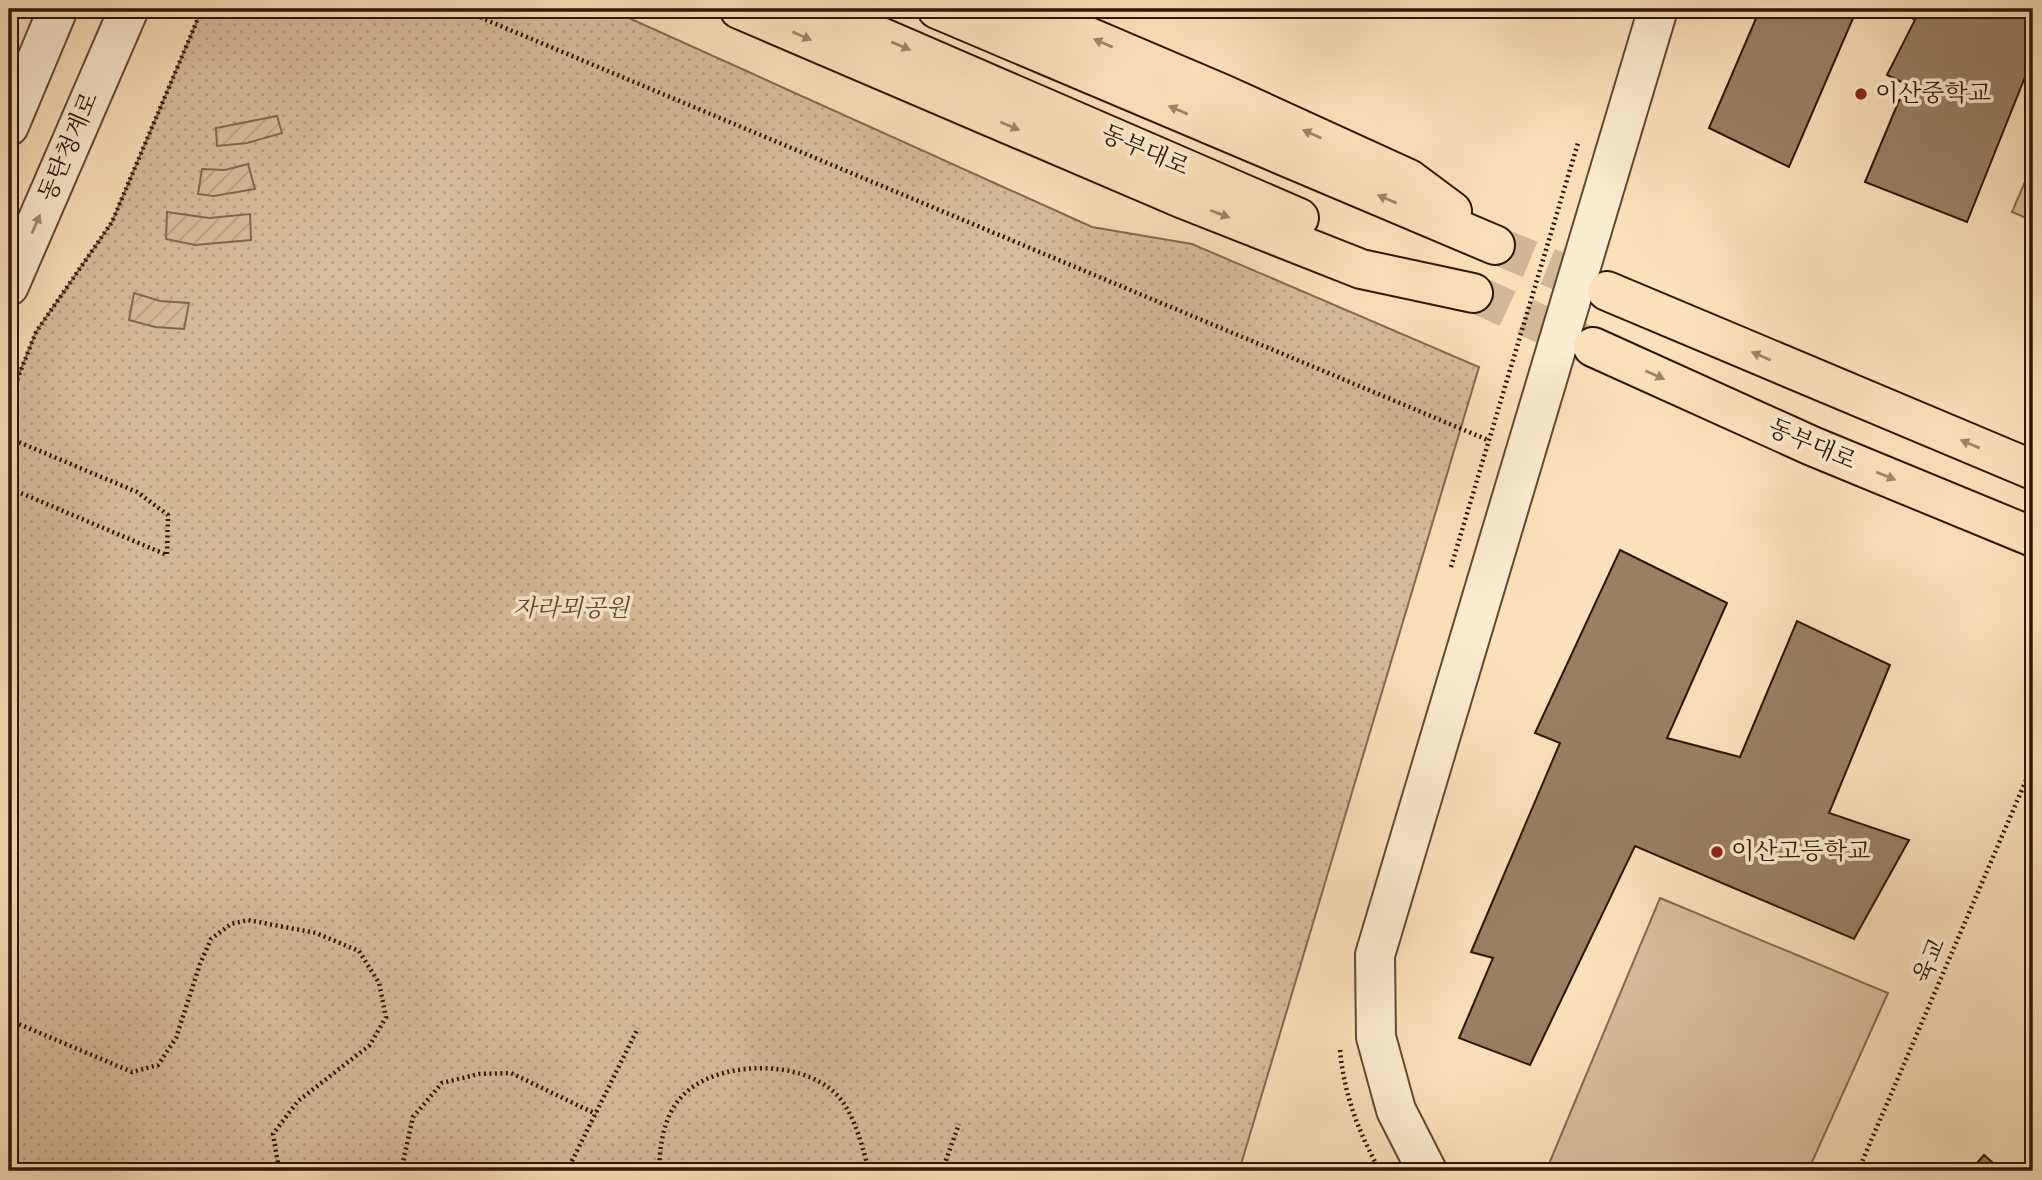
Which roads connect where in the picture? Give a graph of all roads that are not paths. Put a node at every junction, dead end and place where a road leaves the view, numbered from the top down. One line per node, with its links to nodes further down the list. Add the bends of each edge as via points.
1 (58, 9): 8 (street)
2 (129, 9): 9 (street, 동탄청계로, one-way to 2)
3 (739, 9): 4 (highway, 동부대로, via 1181,198 1361,269 1473,293)
4 (816, 9)
5 (937, 9): 6 (highway, 동부대로, via 1495,244 1409,179)
6 (1023, 9)
7 (1658, 9): 14 (street, via 1375,955 1376,1037 1396,1110)
8 (9, 126)
9 (9, 286)
10 (1607, 291): 12 (highway, one-way to 10)
11 (1593, 347): 13 (highway, 동부대로, one-way to 13, via 1812,446)
12 (2033, 470)
13 (2033, 537)
14 (1427, 1171)

